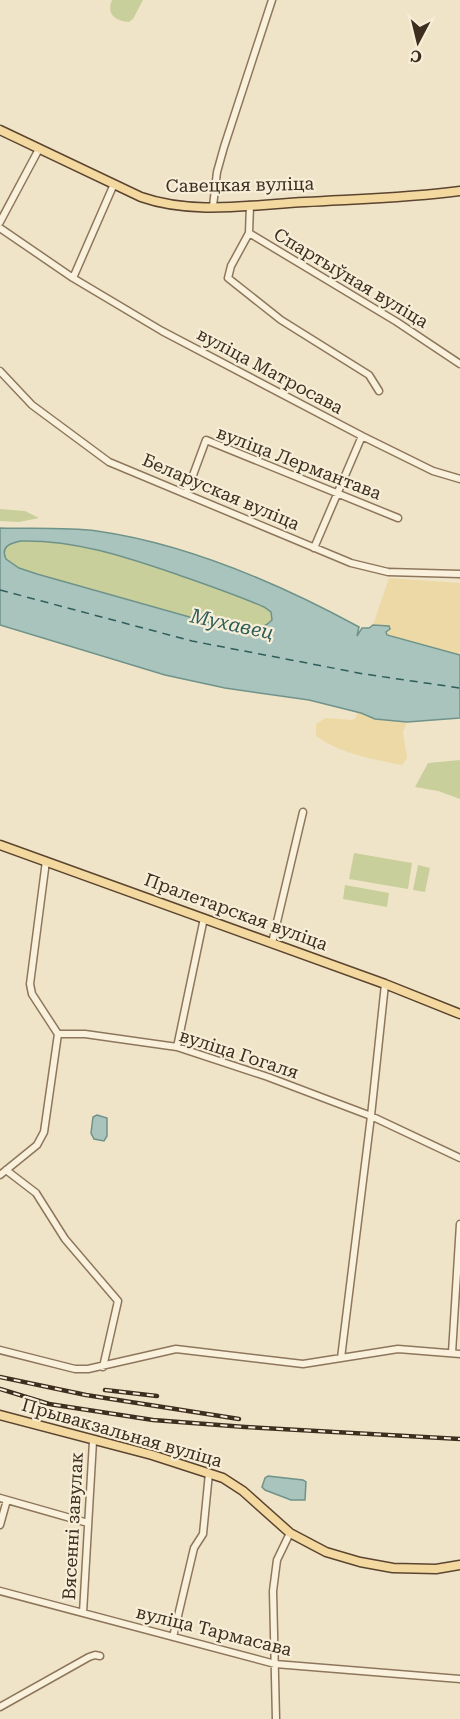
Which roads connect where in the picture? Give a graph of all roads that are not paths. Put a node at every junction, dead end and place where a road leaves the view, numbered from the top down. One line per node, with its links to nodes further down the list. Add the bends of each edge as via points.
1 (272, 0): 7 (street, via 224,147)
2 (0, 130): 3 (main road, Савецкая вуліца)
3 (39, 149): 4 (main road, Савецкая вуліца); 8 (street)
4 (114, 184): 7 (main road, Савецкая вуліца, via 160,204); 11 (street)
5 (460, 191): 6 (main road, Савецкая вуліца)
6 (250, 205): 7 (main road, Савецкая вуліца); 10 (street, Спартыўная вуліца)
7 (213, 206)
8 (0, 222)
9 (0, 228): 11 (street, вуліца Матросава)
10 (249, 234): 12 (street, Спартыўная вуліца); 14 (street, via 228,278 281,320 369,375)
11 (73, 278): 15 (street, вуліца Матросава, via 162,331)
12 (460, 364)
13 (0, 371): 18 (street, Беларуская вуліца, via 32,405 109,462)
14 (379, 391)
15 (362, 436): 16 (street, вуліца Матросава, via 433,471); 17 (street)
16 (460, 479)
17 (337, 493): 18 (street, вуліца Лермантава, via 206,440); 19 (street, вуліца Лермантава); 20 (street)
18 (186, 494): 20 (street, Беларуская вуліца)
19 (398, 518)
20 (314, 548): 21 (street, Беларуская вуліца, via 375,570)
21 (460, 574)
22 (303, 812): 26 (street)
23 (0, 845): 24 (main road, Пралетарская вуліца)
24 (46, 861): 25 (main road, Пралетарская вуліца); 29 (street, via 30,984 32,994)
25 (204, 918): 26 (main road, Пралетарская вуліца); 30 (street)
26 (272, 943): 27 (main road, Пралетарская вуліца)
27 (385, 984): 28 (main road, Пралетарская вуліца); 31 (street)
28 (460, 1014)
29 (58, 1034): 30 (street, вуліца Гогаля); 33 (street, via 44,1132 37,1146)
30 (177, 1047): 31 (street, вуліца Гогаля)
31 (371, 1116): 32 (street, вуліца Гогаля); 38 (street)
32 (460, 1158)
33 (3, 1173): 39 (street, via 36,1193 65,1239 118,1301)
34 (460, 1224): 36 (street)
35 (0, 1350): 39 (street, via 75,1369)
36 (452, 1353): 37 (street); 38 (street, via 398,1349)
37 (460, 1354)
38 (341, 1358): 39 (street, via 303,1364 176,1349)
39 (103, 1367)
40 (0, 1415): 41 (main road, Прывакзальная вуліца)
41 (93, 1441): 42 (main road, Прывакзальная вуліца); 45 (street, Вясенні завулак)
42 (209, 1473): 47 (main road, Прывакзальная вуліца, via 243,1491); 51 (street, via 203,1534 194,1548)
43 (0, 1498): 44 (street)
44 (7, 1500): 45 (street); 46 (street)
45 (88, 1523): 50 (street, Вясенні завулак)
46 (0, 1525)
47 (290, 1533): 48 (main road, Прывакзальная вуліца, via 326,1552 360,1562 424,1570); 53 (street, via 277,1560 273,1592)
48 (460, 1565)
49 (0, 1591): 50 (street, вуліца Тармасава)
50 (83, 1613): 51 (street, вуліца Тармасава)
51 (173, 1637): 53 (street, вуліца Тармасава)
52 (100, 1656): 55 (street, via 89,1656)
53 (275, 1665): 54 (street, вуліца Тармасава); 56 (street)
54 (460, 1679)
55 (0, 1707)
56 (276, 1719)

